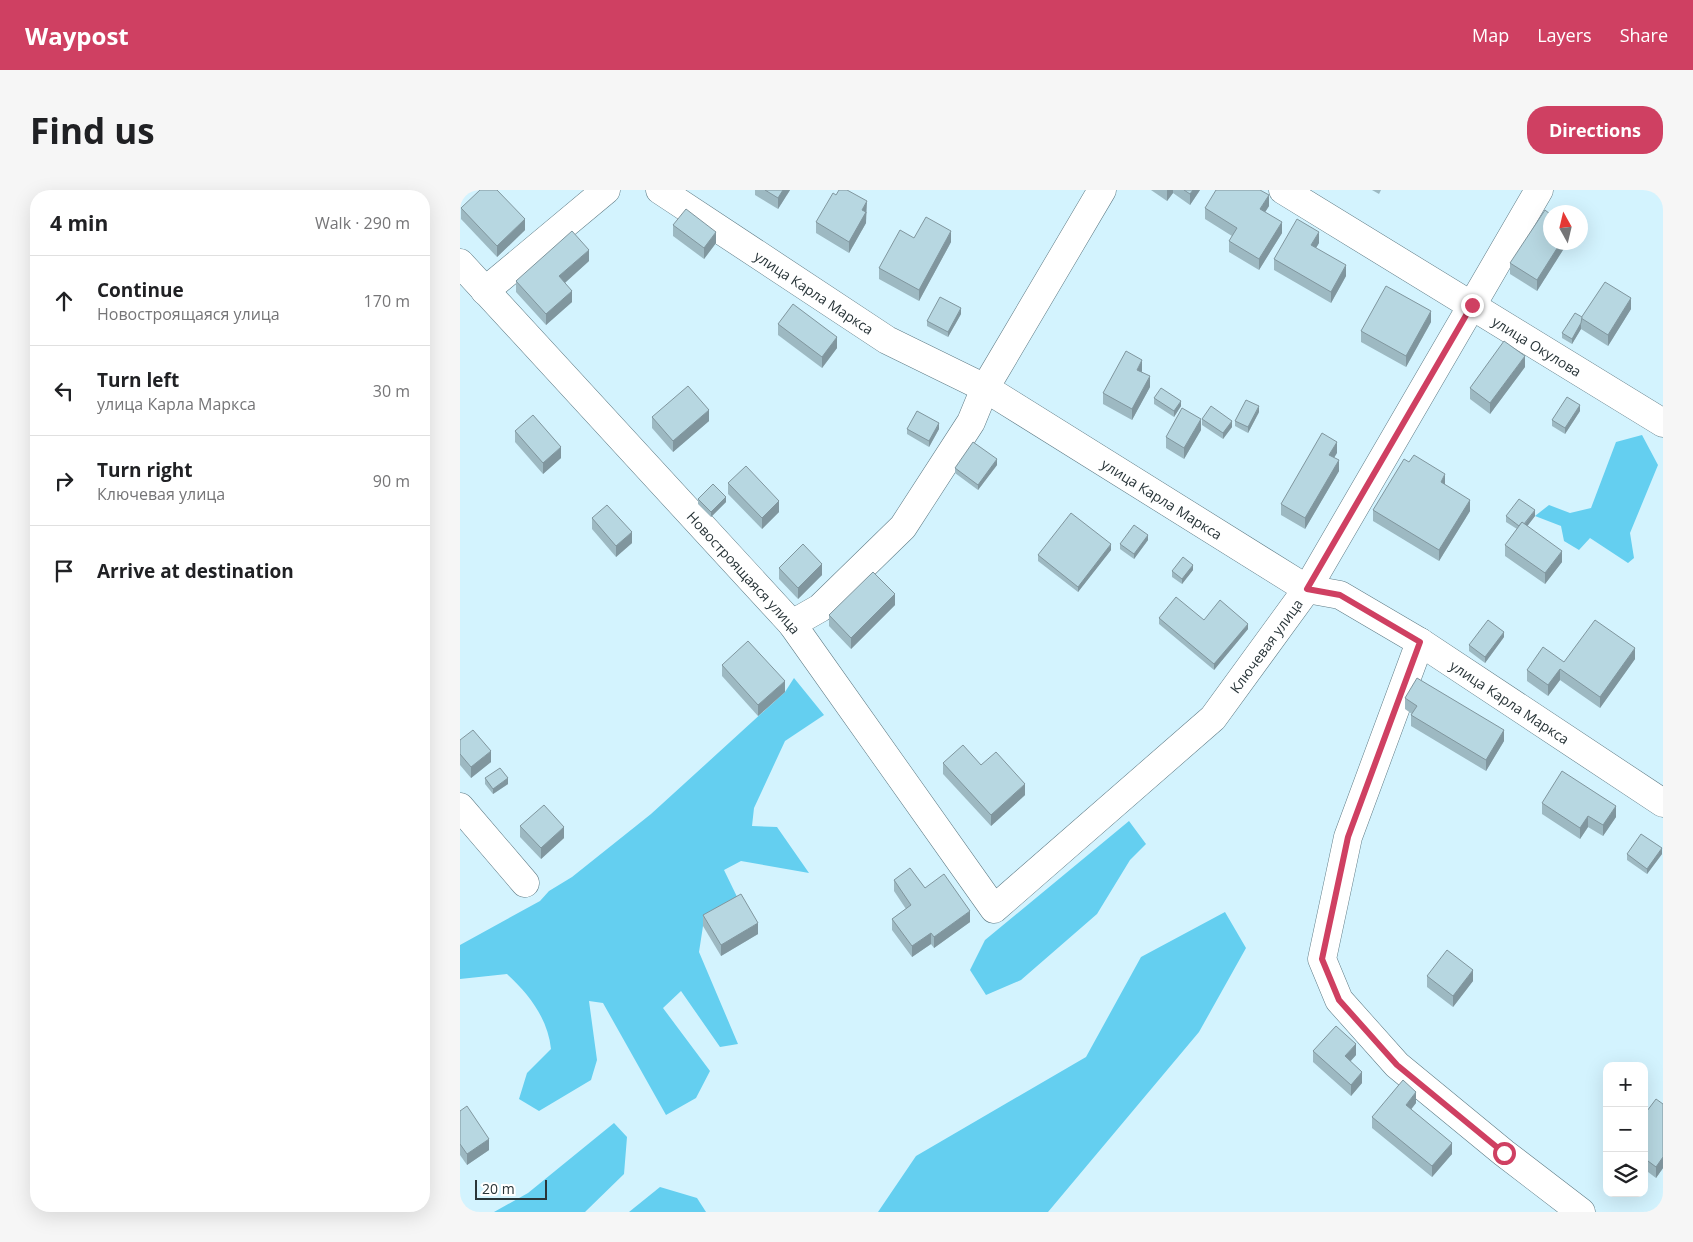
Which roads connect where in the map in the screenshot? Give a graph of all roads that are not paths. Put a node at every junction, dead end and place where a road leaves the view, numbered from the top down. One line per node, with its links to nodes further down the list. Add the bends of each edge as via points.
1 (606, 190): 7 (street)
2 (660, 190): 9 (street, улица Карла Маркса, via 888,340)
3 (1102, 190): 9 (street)
4 (1283, 190): 8 (street, улица Окулова)
5 (1539, 190): 8 (street, Ключевая улица)
6 (460, 263): 7 (street, Новостроящаяся улица)
7 (485, 290): 12 (street, Новостроящаяся улица)
8 (1472, 305): 10 (street, улица Окулова); 11 (street, Ключевая улица)
9 (985, 388): 11 (street, улица Карла Маркса); 12 (street, via 971,422 903,527 820,608)
10 (1663, 423)
11 (1307, 589): 13 (street, улица Карла Маркса, via 1340,595); 17 (street, Ключевая улица, via 1212,718)
12 (792, 624): 17 (street, Новостроящаяся улица)
13 (1420, 642): 14 (street, улица Карла Маркса); 18 (street, via 1348,837 1322,959 1339,1000 1397,1065)
14 (1663, 803)
15 (460, 807): 16 (street)
16 (525, 883)
17 (994, 909)
18 (1581, 1212)

